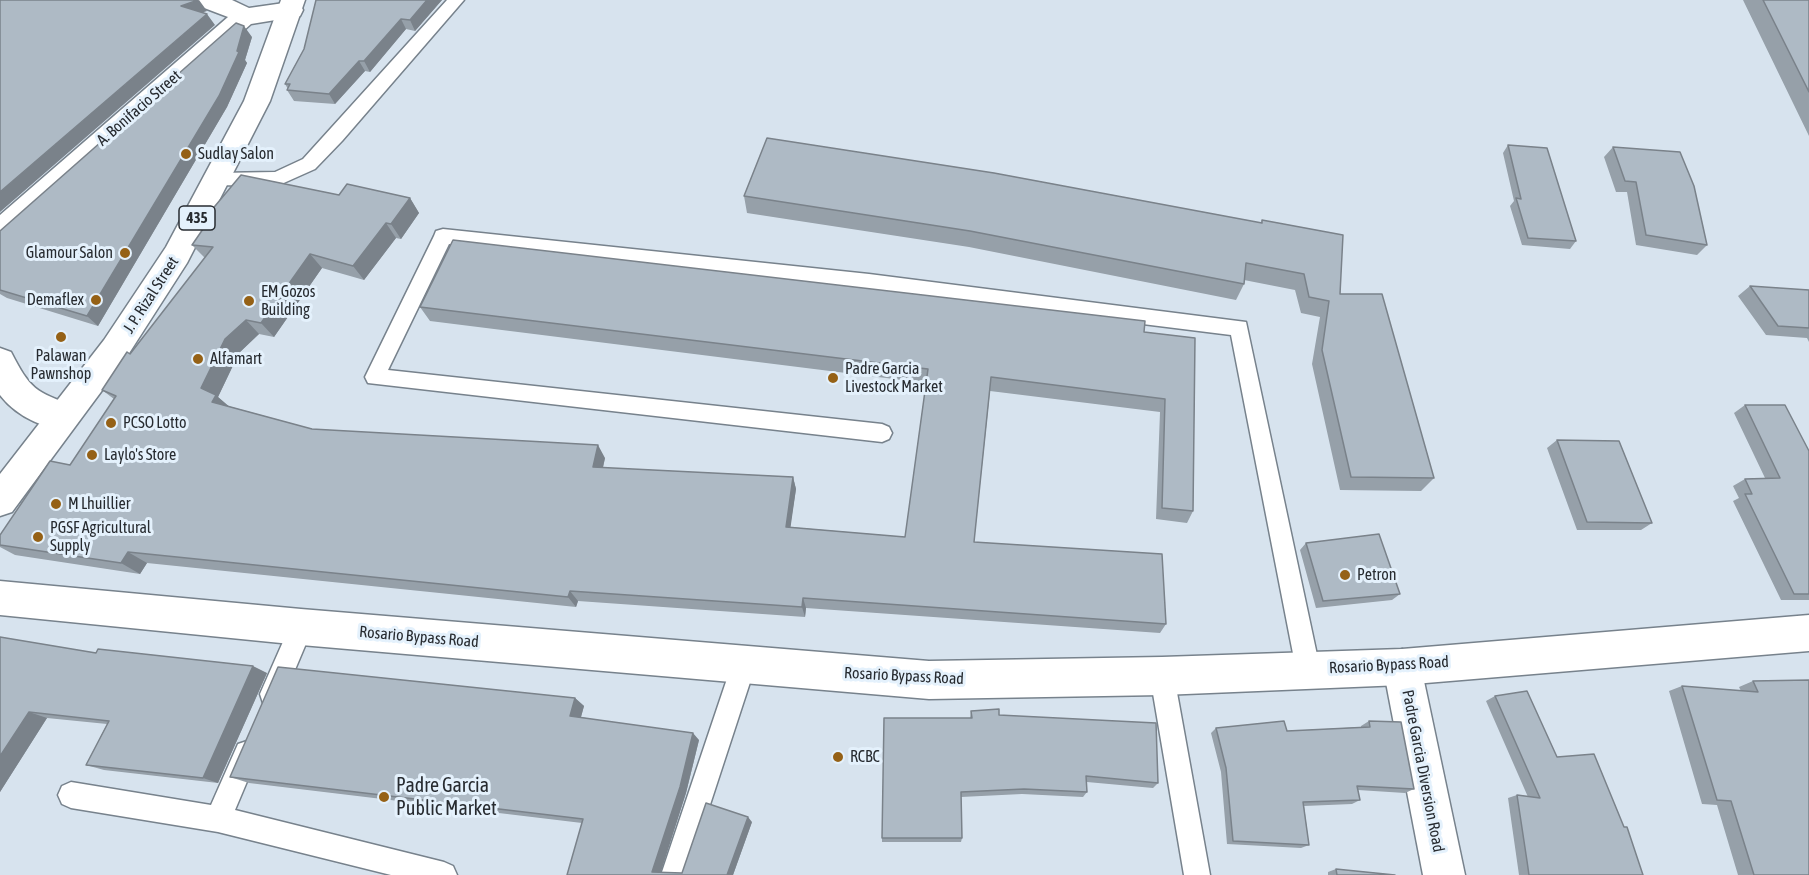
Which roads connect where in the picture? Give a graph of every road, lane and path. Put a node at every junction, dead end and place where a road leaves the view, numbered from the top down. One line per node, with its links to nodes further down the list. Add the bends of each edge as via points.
1 (208, 0): 4 (main road)
2 (456, 0): 5 (lane, via 309,164 278,179)
3 (292, 5): 4 (main road); 5 (main road, J. P. Rizal Street / 435, via 270,70)
4 (244, 17): 6 (main road, A. Bonifacio Street)
5 (218, 180): 8 (main road, J. P. Rizal Street / 435, via 146,306)
6 (0, 232)
7 (0, 360): 8 (main road, via 4,376 25,401)
8 (63, 416): 10 (main road, J. P. Rizal Street / 435)
9 (882, 433): 16 (lane, via 375,377 443,236 869,282 1239,328)
10 (0, 501)
11 (0, 598): 12 (main road, Rosario Bypass Road)
12 (301, 627): 14 (main road, Rosario Bypass Road); 19 (lane)
13 (1809, 633): 15 (main road, Rosario Bypass Road)
14 (744, 664): 17 (main road, Rosario Bypass Road, via 929,680); 21 (lane)
15 (1402, 666): 16 (main road, Rosario Bypass Road); 23 (main road, Padre Garcia Diversion Road)
16 (1308, 669): 17 (main road, Rosario Bypass Road)
17 (1162, 676): 22 (lane)
18 (71, 795): 19 (lane)
19 (218, 819): 20 (lane)
20 (444, 875)
21 (674, 875)
22 (1197, 875)
23 (1444, 875)

